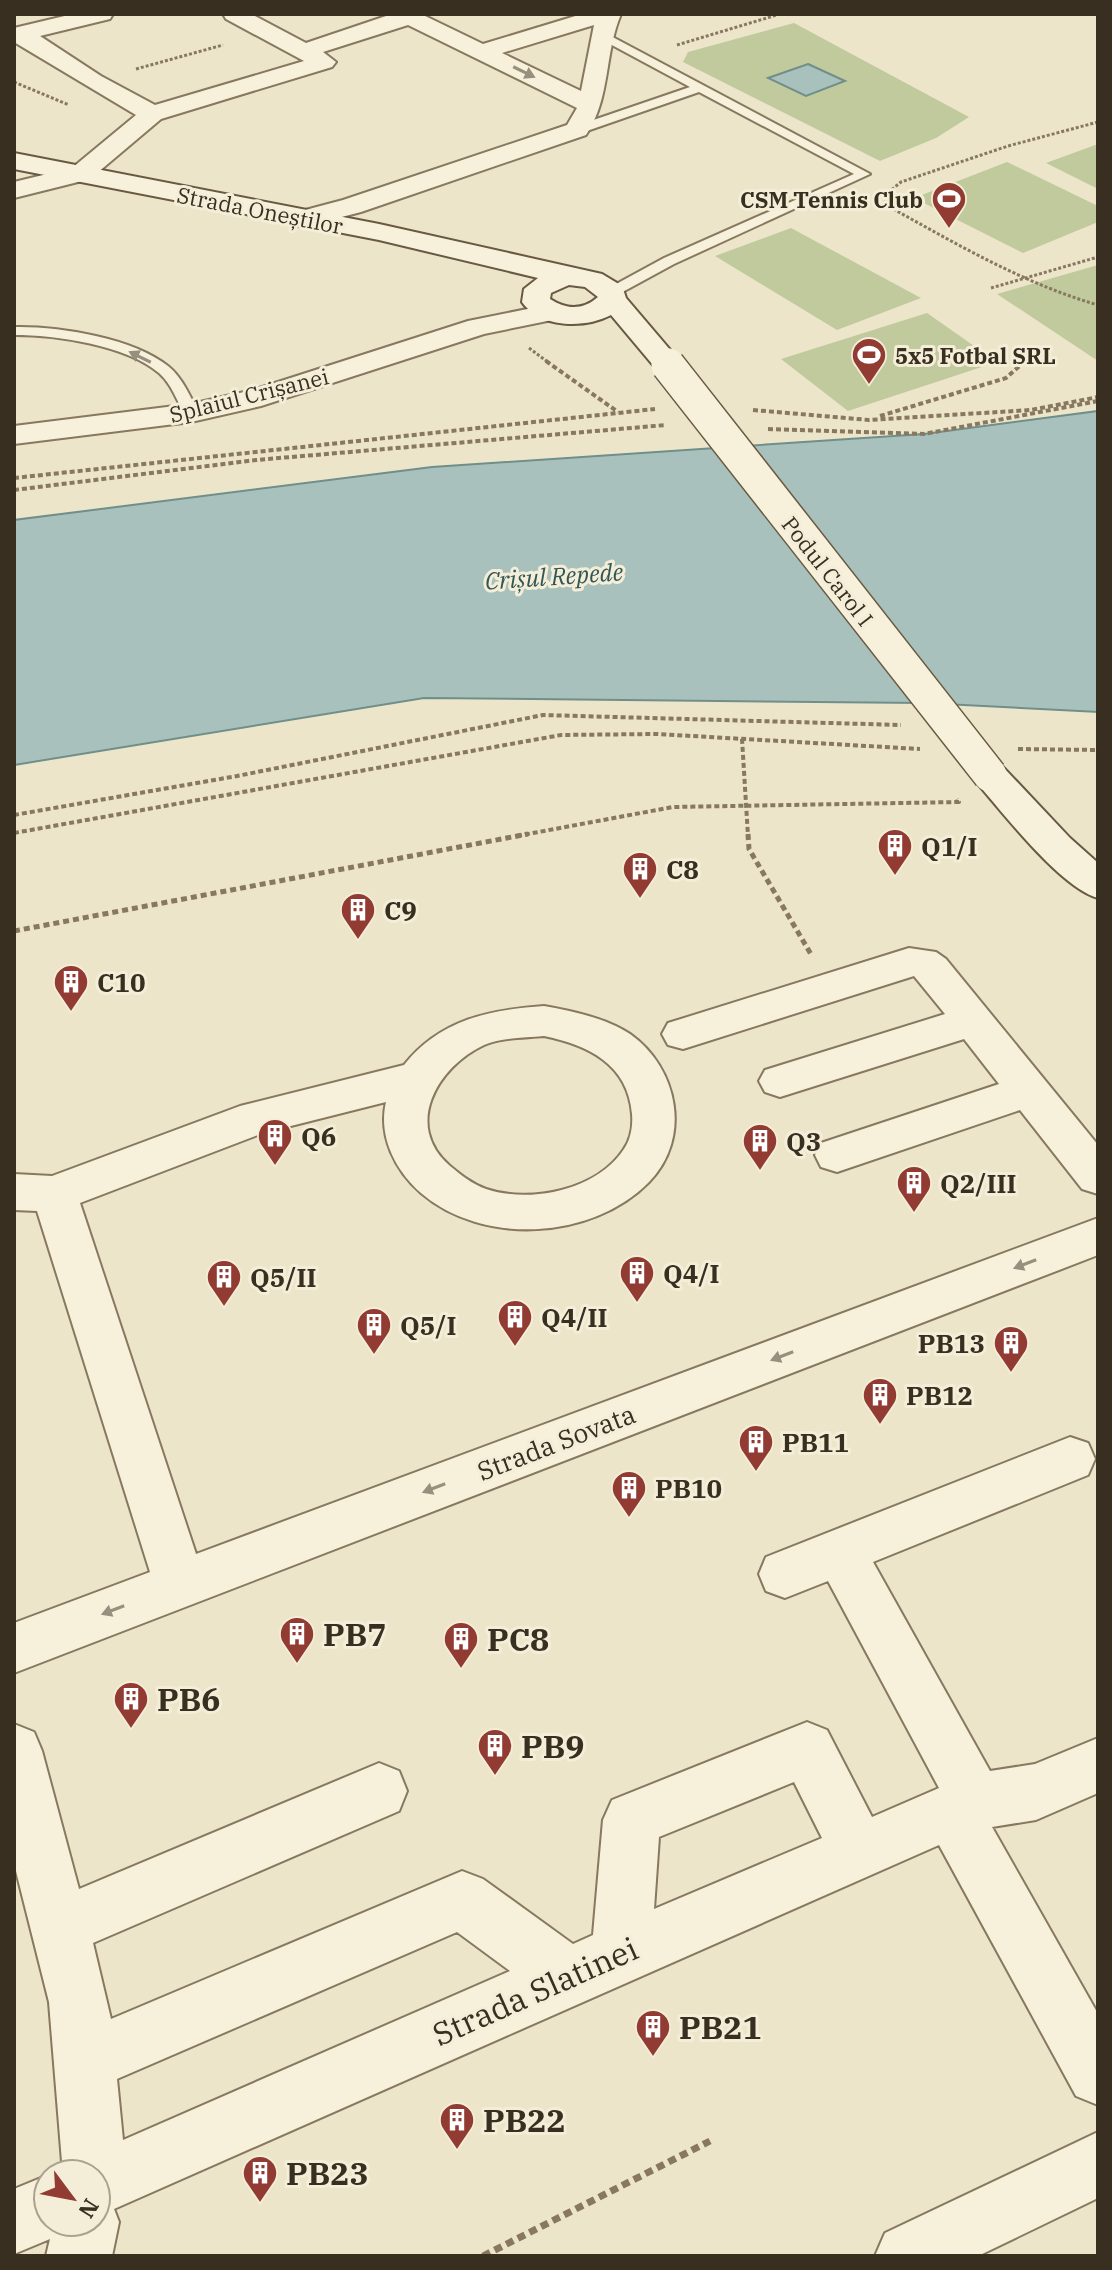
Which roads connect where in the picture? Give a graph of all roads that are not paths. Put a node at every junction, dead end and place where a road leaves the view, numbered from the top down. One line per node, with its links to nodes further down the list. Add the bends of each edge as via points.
1 (102, 14): 5 (street)
2 (234, 14): 7 (street)
3 (406, 16): 6 (street); 7 (street)
4 (606, 21): 6 (street); 8 (lane, via 643,56); 9 (street)
5 (18, 34): 10 (street)
6 (481, 52): 9 (street, one-way to 9)
7 (314, 56): 10 (street)
8 (701, 87): 11 (lane); 16 (lane, via 864,174)
9 (591, 105): 11 (street)
10 (152, 114): 13 (street)
11 (577, 130): 15 (street)
12 (14, 161): 13 (street, Strada Oneștilor)
13 (81, 174): 14 (street); 15 (street, Strada Oneștilor)
14 (14, 190)
15 (303, 219): 17 (street, Strada Oneștilor)
16 (669, 261): 18 (lane); 18 (lane)
17 (504, 263): 18 (street, Strada Oneștilor); 19 (street, Strada Oneștilor)
18 (596, 287): 19 (street, via 556,279); 19 (street, via 599,311); 21 (street, Podul Carol I)
19 (550, 304): 21 (street, Strada Oneștilor); 22 (street, Splaiul Crișanei, via 261,397)
20 (14, 331): 22 (lane, one-way to 20, via 163,369 134,353 85,338)
21 (660, 355): 24 (street, Podul Carol I, bridge, via 997,762 1056,847)
22 (191, 413): 23 (street, Splaiul Crișanei)
23 (14, 435)
24 (1098, 885)
25 (973, 1021): 26 (street, via 932,969 909,962); 28 (street); 29 (street)
26 (683, 1034)
27 (414, 1079): 27 (street, via 437,1053 468,1034 544,1021 582,1029 615,1046 640,1069 654,1098 655,1129 643,1160 617,1186 581,1204 539,1213 495,1210 455,1195 426,1172 408,1142 404,1110); 32 (street, via 255,1118)
28 (780, 1081)
29 (1030, 1090): 30 (street); 31 (street)
30 (837, 1155)
31 (1098, 1177)
32 (34, 1193): 37 (street)
33 (1098, 1236): 37 (street, Strada Sovata, one-way to 37)
34 (1070, 1459): 35 (street)
35 (840, 1552): 36 (street); 42 (street)
36 (785, 1574)
37 (180, 1584): 38 (street, Strada Sovata, one-way to 38)
38 (14, 1648)
39 (14, 1751): 44 (street)
40 (1098, 1765): 42 (street, Strada Slatinei, via 1036,1792)
41 (379, 1791): 44 (street)
42 (964, 1806): 43 (street, Strada Slatinei); 47 (street)
43 (858, 1850): 45 (street, Strada Slatinei); 45 (street, via 807,1749 632,1820)
44 (60, 1927): 46 (street, via 79,2002)
45 (595, 1965): 46 (street, via 462,1900); 50 (street, Strada Slatinei)
46 (84, 2062): 48 (street)
47 (1098, 2074)
48 (93, 2158)
49 (1098, 2164): 51 (street)
50 (112, 2178)
51 (970, 2242): 52 (street)
52 (908, 2256)

